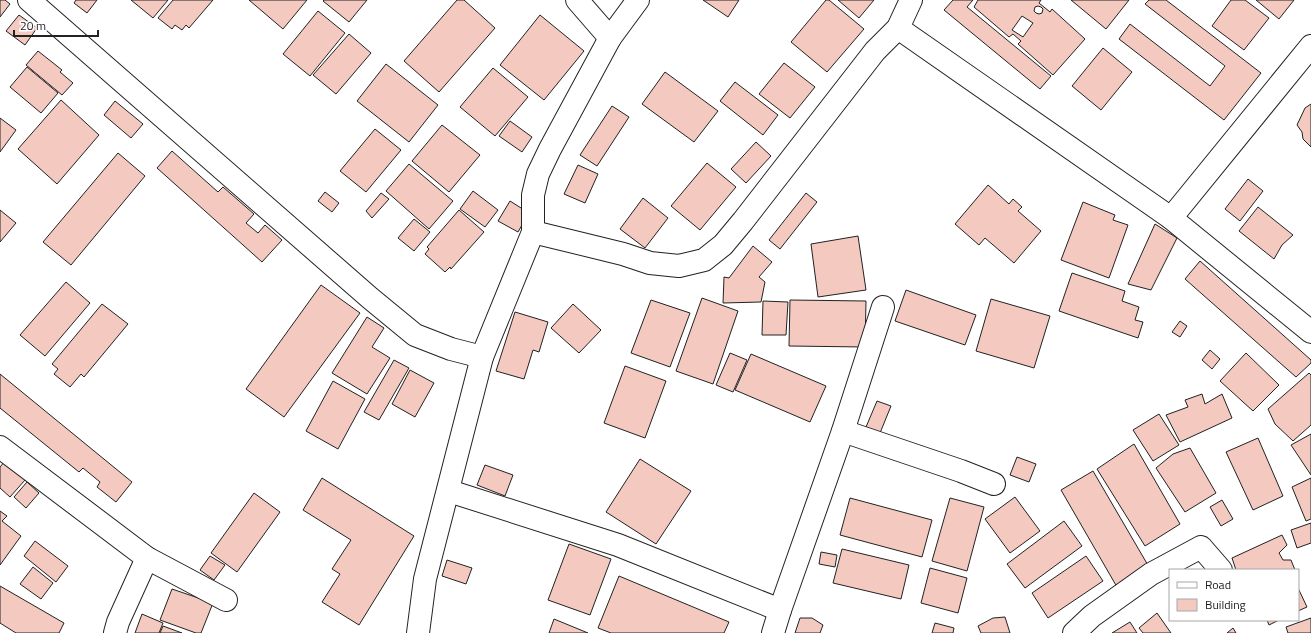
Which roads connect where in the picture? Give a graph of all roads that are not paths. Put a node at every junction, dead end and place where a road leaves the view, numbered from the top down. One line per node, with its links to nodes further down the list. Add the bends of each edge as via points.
1 (29, 0): 12 (street, via 415,335)
2 (577, 0): 6 (street)
3 (638, 0): 6 (street)
4 (911, 0): 5 (street)
5 (898, 28): 8 (street); 9 (street, via 875,51 744,221 704,260 678,266 650,262)
6 (610, 38): 9 (street, via 538,174 533,195)
7 (1311, 46): 8 (street)
8 (1171, 218): 11 (street)
9 (533, 232): 12 (street)
10 (883, 307): 13 (street)
11 (1311, 332)
12 (482, 358): 16 (street)
13 (843, 431): 15 (street); 20 (street)
14 (0, 447): 17 (street)
15 (994, 484)
16 (449, 491): 20 (street, via 618,545); 22 (street, via 425,580)
17 (147, 558): 19 (street); 21 (street)
18 (1220, 569): 24 (street, via 1201,547 1151,574 1092,616)
19 (226, 600)
20 (780, 610): 23 (street)
21 (115, 633)
22 (418, 633)
23 (773, 633)
24 (1074, 633)

